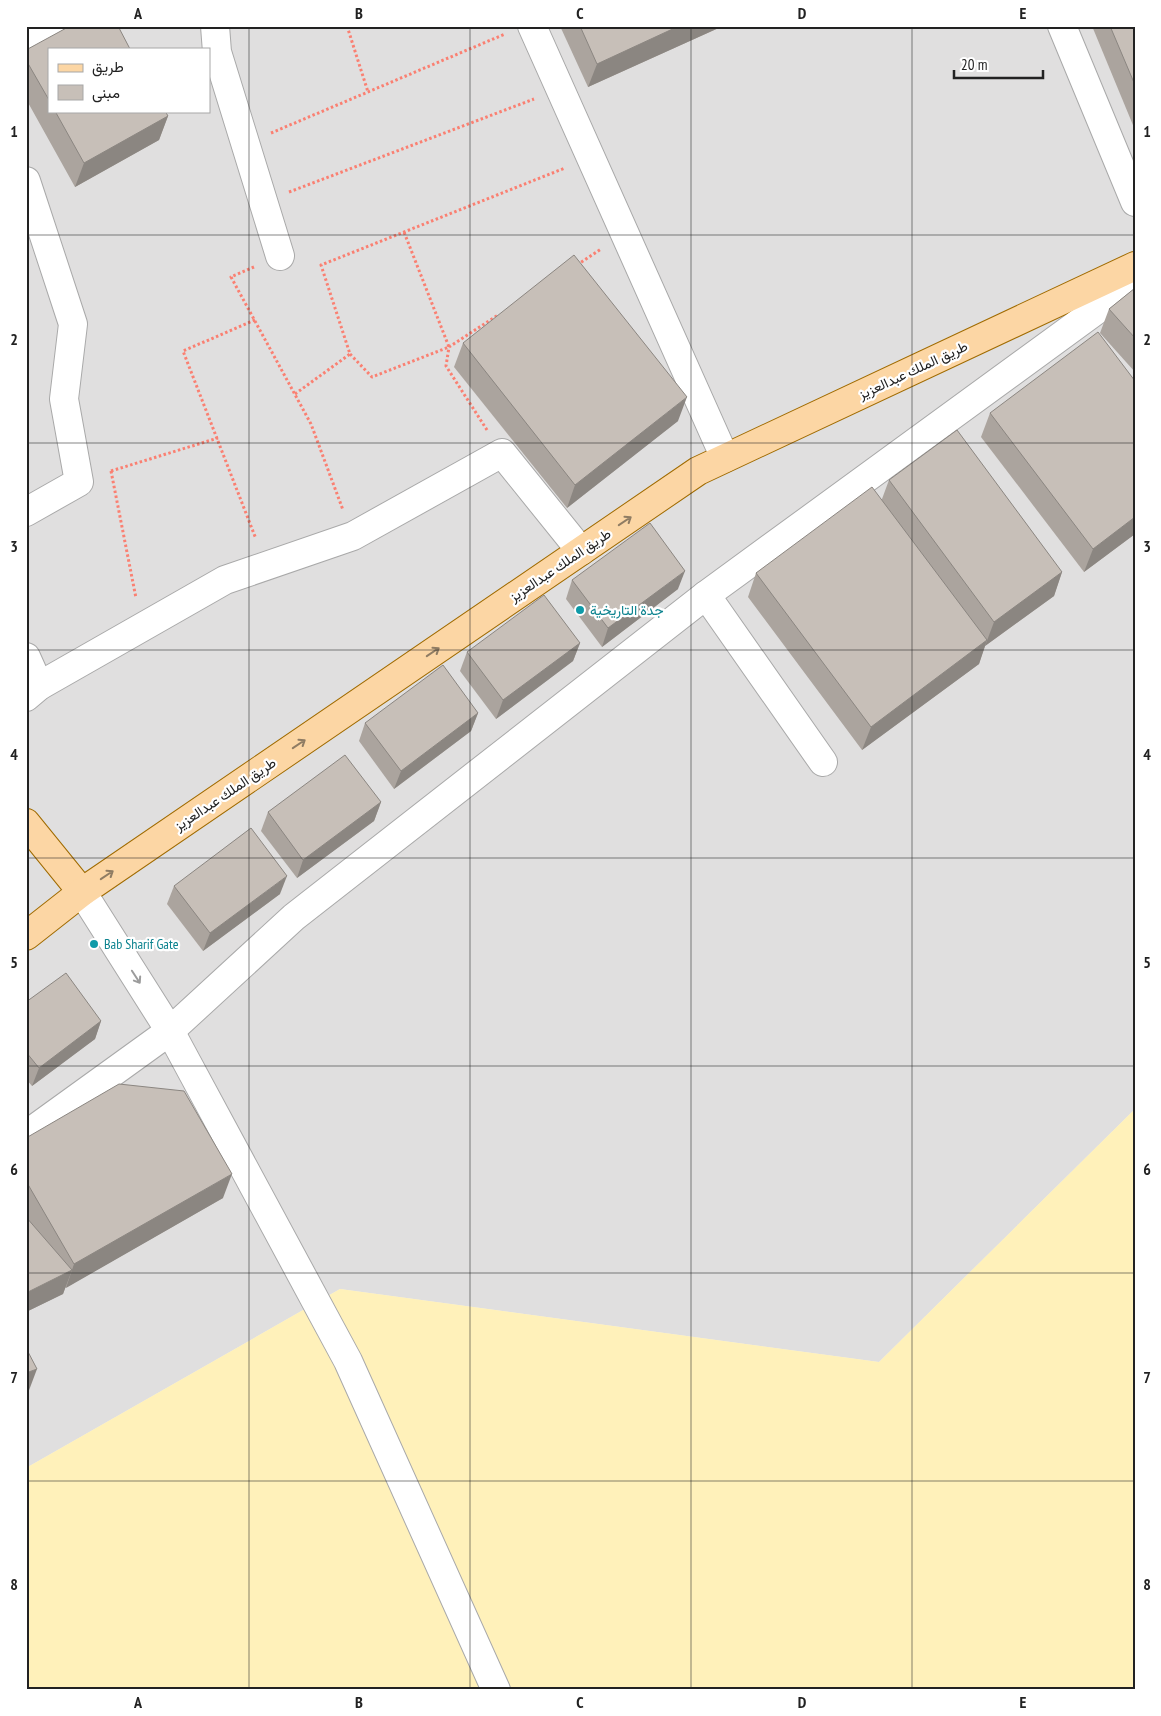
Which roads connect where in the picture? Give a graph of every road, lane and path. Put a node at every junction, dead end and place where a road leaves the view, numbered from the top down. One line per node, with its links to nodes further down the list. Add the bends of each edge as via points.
1 (70, 26): 6 (street)
2 (215, 26): 9 (street, via 217,52)
3 (347, 26): 8 (path)
4 (1062, 26): 13 (street)
5 (523, 28): 7 (street); 8 (path)
6 (26, 45)
7 (560, 89): 10 (street); 12 (path)
8 (368, 92): 9 (path)
9 (245, 144): 12 (street)
10 (591, 157): 14 (path); 15 (street)
11 (26, 181): 29 (street, via 73,324 64,399)
12 (263, 202): 16 (street)
13 (1135, 202)
14 (404, 232): 22 (path); 23 (path, via 321,265)
15 (625, 234): 17 (path); 27 (street)
16 (280, 256): 21 (path, via 231,277)
17 (574, 266)
18 (1135, 266): 27 (main road, طريق الملك عبدالعزيز)
19 (1135, 282): 34 (street)
20 (499, 315): 22 (path)
21 (254, 320): 24 (path); 25 (path, via 183,351)
22 (449, 347): 23 (path, via 372,377); 26 (path, via 446,366)
23 (350, 354): 24 (path)
24 (295, 394): 31 (path, via 312,424)
25 (218, 438): 28 (path); 33 (path)
26 (502, 452): 31 (street); 32 (street)
27 (725, 458): 32 (main road, طريق الملك عبدالعزيز, one-way to 27, via 698,471)
28 (111, 471): 29 (path); 35 (path)
29 (79, 482): 30 (street)
30 (26, 512)
31 (353, 536): 33 (street)
32 (581, 551): 40 (main road, طريق الملك عبدالعزيز, one-way to 32)
33 (266, 566): 35 (street, via 226,580)
34 (706, 596): 38 (street); 42 (street, via 294,917)
35 (142, 627): 37 (street)
36 (26, 657): 37 (street)
37 (33, 691)
38 (823, 762)
39 (26, 823): 40 (main road)
40 (82, 892): 41 (main road, طريق الملك عبدالعزيز); 42 (street, one-way to 42)
41 (26, 936)
42 (170, 1031): 43 (street); 44 (street, via 348,1362)
43 (26, 1134)
44 (496, 1690)

